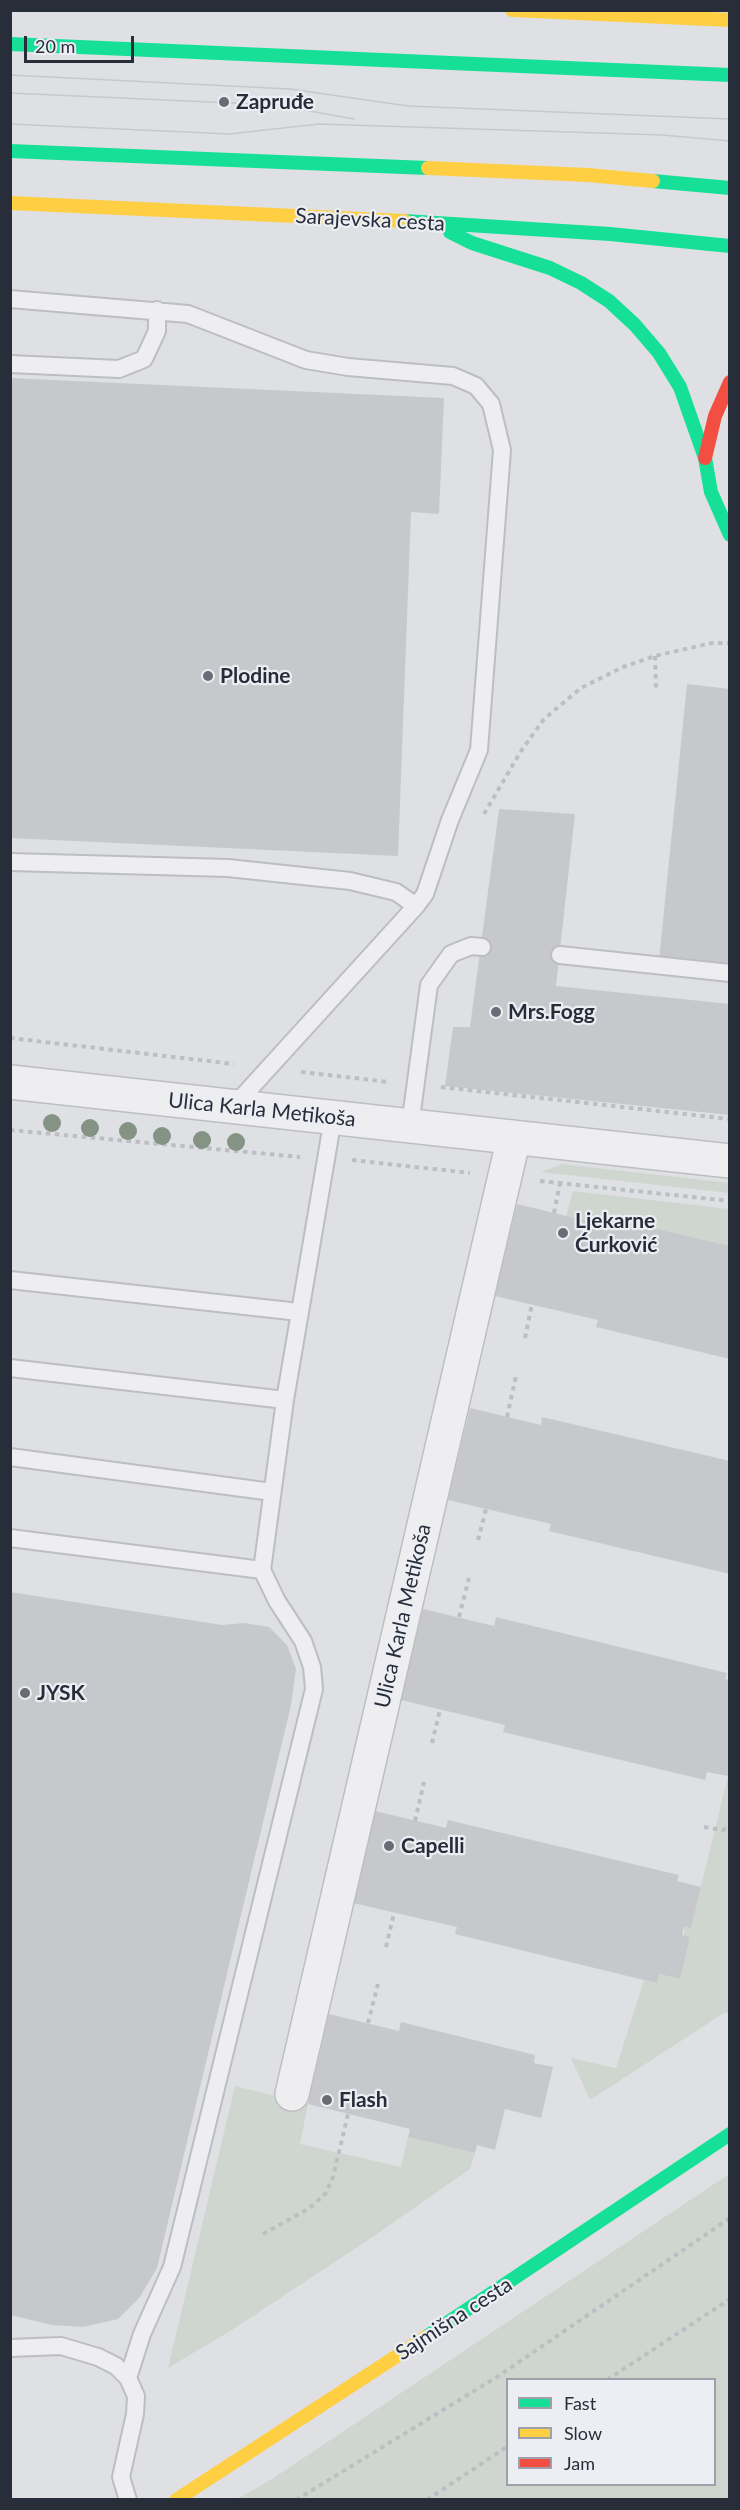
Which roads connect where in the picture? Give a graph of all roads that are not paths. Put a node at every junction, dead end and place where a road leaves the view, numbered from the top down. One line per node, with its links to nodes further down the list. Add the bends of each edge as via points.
1 (512, 10): 2 (main road)
2 (729, 20)
3 (10, 44): 4 (main road)
4 (729, 75)
5 (10, 151): 6 (main road, via 588,175)
6 (729, 188)
7 (10, 203): 8 (main road, Sarajevska cesta)
8 (429, 222): 9 (main road, Sarajevska cesta); 14 (main road, via 471,243 550,268 609,301 659,353 680,387)
9 (729, 246)
10 (10, 299): 11 (lane)
11 (157, 310): 12 (lane, via 158,331 144,359 119,369); 17 (lane, via 189,314 306,360 453,376 476,386 491,404 502,450 479,750 425,894)
12 (10, 364)
13 (729, 382): 14 (main road, via 715,416)
14 (705, 458): 15 (main road, via 711,492)
15 (729, 534)
16 (10, 862): 17 (lane, via 228,868 351,881 396,892)
17 (416, 906): 22 (lane)
18 (482, 947): 24 (lane, via 471,946 451,954 429,986)
19 (560, 955): 20 (lane)
20 (729, 973)
21 (10, 1082): 22 (street, Ulica Karla Metikoša)
22 (234, 1107): 23 (street, Ulica Karla Metikoša)
23 (333, 1118): 24 (street, Ulica Karla Metikoša); 28 (lane)
24 (410, 1126): 25 (street, Ulica Karla Metikoša)
25 (514, 1137): 26 (street, Ulica Karla Metikoša); 35 (street, Ulica Karla Metikoša)
26 (729, 1161)
27 (10, 1280): 28 (lane)
28 (299, 1312): 30 (lane)
29 (10, 1368): 30 (lane)
30 (285, 1400): 32 (lane)
31 (10, 1457): 32 (lane)
32 (272, 1492): 34 (lane)
33 (10, 1538): 34 (lane)
34 (262, 1570): 38 (lane, via 303,1641 314,1689 172,2266 142,2334)
35 (292, 2094)
36 (729, 2134): 40 (main road, Sajmišna cesta, via 494,2293)
37 (10, 2348): 38 (lane, via 61,2346 98,2357)
38 (128, 2378): 39 (lane, via 136,2396 121,2477)
39 (128, 2499)
40 (176, 2499)

